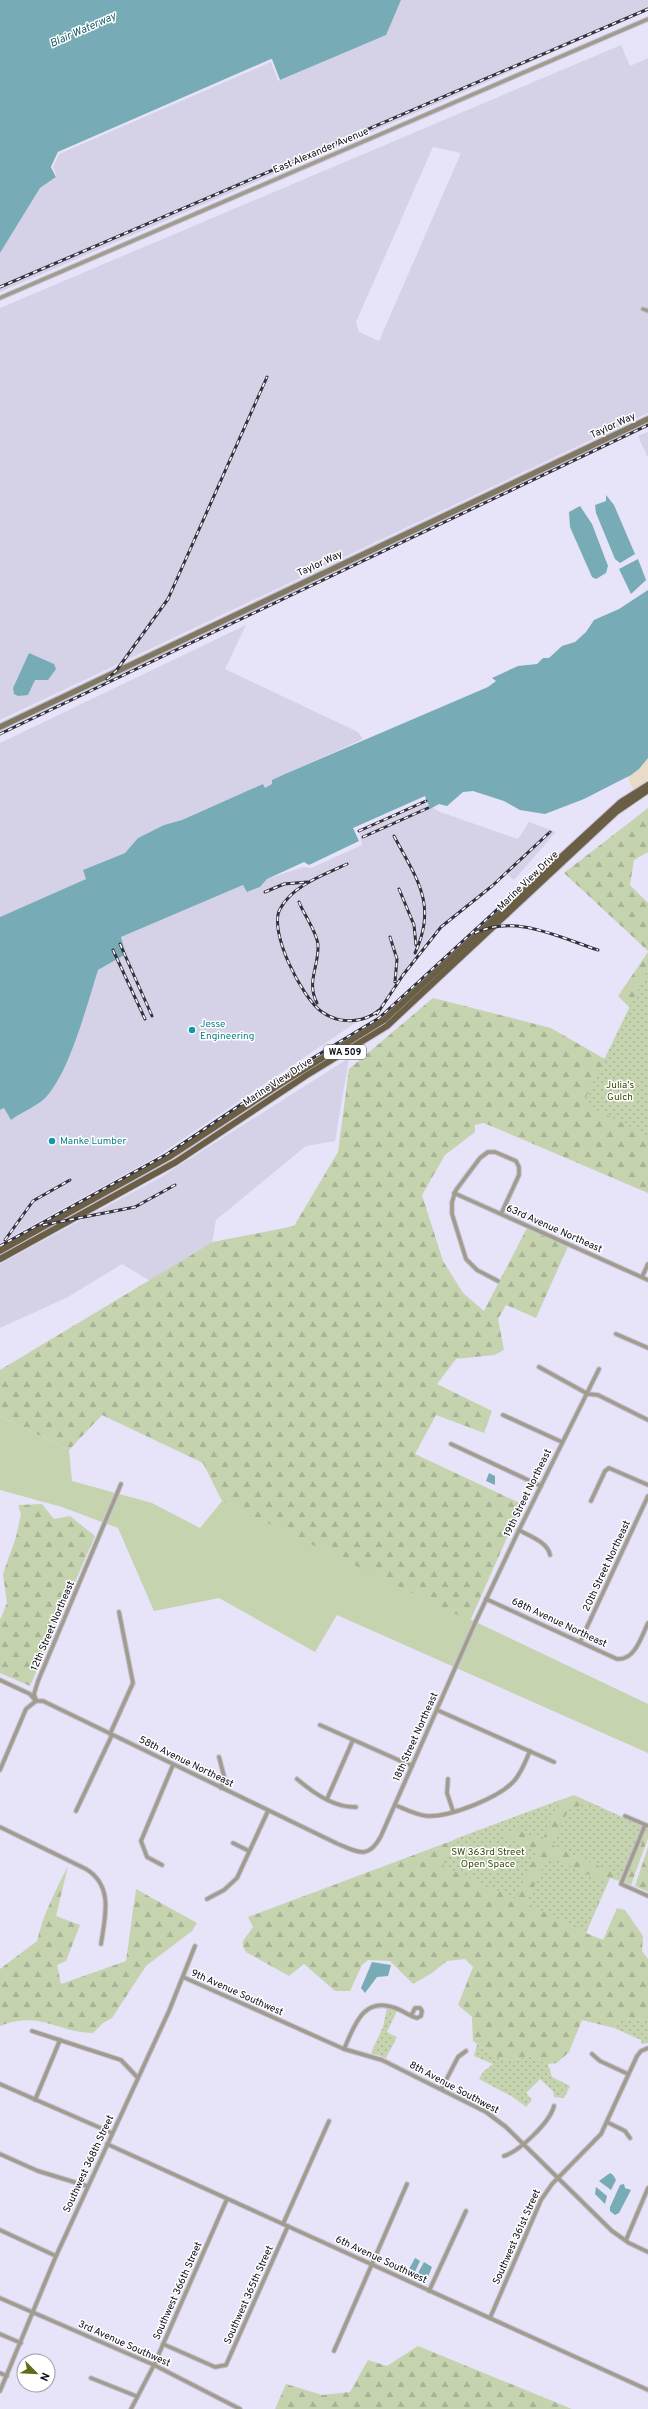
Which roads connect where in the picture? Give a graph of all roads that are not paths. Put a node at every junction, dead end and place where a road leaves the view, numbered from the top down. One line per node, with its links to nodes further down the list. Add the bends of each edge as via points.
1 (648, 19): 2 (street, East Alexander Avenue)
2 (0, 298)
3 (643, 309): 4 (street)
4 (648, 311)
5 (648, 419): 6 (street, Taylor Way)
6 (0, 727)
7 (648, 785): 11 (main road, Marine View Drive / WA 509, via 621,802 384,1020 277,1086 169,1158)
8 (648, 790): 12 (main road, Marine View Drive / WA 509, via 616,812 387,1026 307,1075 176,1162)
9 (454, 1193): 10 (street, 63rd Avenue Northeast); 10 (street, via 486,1152 495,1152 516,1161 519,1175); 16 (street, via 452,1214 464,1254 474,1268)
10 (501, 1214): 14 (street, 63rd Avenue Northeast)
11 (0, 1251)
12 (0, 1259)
13 (648, 1264): 14 (street)
14 (642, 1277): 15 (street, 63rd Avenue Northeast)
15 (648, 1280)
16 (498, 1281)
17 (616, 1334): 18 (street)
18 (648, 1348)
19 (540, 1366): 21 (street)
20 (599, 1369): 21 (street, 19th Street Northeast)
21 (588, 1394): 23 (street, via 598,1395); 24 (street, 19th Street Northeast)
22 (503, 1415): 24 (street)
23 (648, 1420)
24 (562, 1442): 28 (street, 19th Street Northeast)
25 (451, 1444): 28 (street)
26 (121, 1484): 39 (street, 12th Street Northeast, via 38,1681 34,1694)
27 (648, 1485): 30 (street, via 609,1468)
28 (541, 1486): 31 (street, 19th Street Northeast)
29 (648, 1496): 37 (street, 20th Street Northeast)
30 (591, 1501)
31 (519, 1530): 32 (street, via 542,1543); 33 (street, 19th Street Northeast)
32 (550, 1555)
33 (486, 1599): 36 (street, 19th Street Northeast); 37 (street, 68th Avenue Northeast)
34 (119, 1612): 42 (street, via 133,1683)
35 (648, 1622): 37 (street, 68th Avenue Northeast, via 634,1651 625,1658 614,1658)
36 (473, 1627): 40 (street, 18th Street Northeast)
37 (580, 1642)
38 (0, 1680): 39 (street, 58th Avenue Northeast, via 30,1694)
39 (36, 1701): 42 (street, 58th Avenue Northeast, via 43,1701); 49 (street, via 26,1709)
40 (437, 1710): 44 (street); 48 (street, 18th Street Northeast)
41 (320, 1725): 43 (street)
42 (111, 1735): 47 (street, 58th Avenue Northeast); 56 (street)
43 (353, 1740): 48 (street); 53 (street)
44 (530, 1751): 46 (street); 58 (street, via 521,1772 504,1790)
45 (219, 1757): 52 (street, via 224,1776)
46 (554, 1762)
47 (173, 1765): 52 (street, 58th Avenue Northeast); 65 (street, via 141,1842 147,1857)
48 (412, 1766): 54 (street, 18th Street Northeast)
49 (0, 1770)
50 (297, 1779): 53 (street)
51 (448, 1779): 58 (street, via 447,1793)
52 (221, 1788): 57 (street, 58th Avenue Northeast)
53 (327, 1799): 55 (street, via 344,1806)
54 (395, 1805): 58 (street, via 424,1815); 64 (street, 18th Street Northeast, via 378,1842)
55 (356, 1807)
56 (76, 1811)
57 (268, 1811): 63 (street); 64 (street, 58th Avenue Northeast, via 354,1851)
58 (454, 1811)
59 (625, 1816): 60 (street)
60 (647, 1826): 66 (street, via 621,1884)
61 (0, 1828): 68 (street, via 86,1869 97,1878 106,1900)
62 (233, 1843): 63 (street)
63 (249, 1851): 67 (street, via 234,1881 224,1890)
64 (369, 1851)
65 (162, 1865)
66 (648, 1896)
67 (207, 1898)
68 (101, 1944)
69 (195, 1946): 70 (street, Southwest 368th Street)
70 (183, 1977): 72 (street, 9th Avenue Southwest); 80 (street, Southwest 368th Street)
71 (412, 2014): 75 (street, via 386,2005 369,2007 358,2019)
72 (284, 2023): 75 (street, 8th Avenue Southwest)
73 (32, 2031): 74 (street)
74 (60, 2040): 80 (street, via 122,2060); 83 (street)
75 (344, 2049): 82 (street, 8th Avenue Southwest, via 375,2057)
76 (646, 2049): 79 (street, Southwest 361st Street, via 638,2056)
77 (466, 2051): 82 (street, via 458,2057)
78 (592, 2054): 79 (street, via 600,2061)
79 (628, 2074): 86 (street, Southwest 361st Street)
80 (138, 2078): 87 (street, Southwest 368th Street)
81 (0, 2084): 83 (street)
82 (442, 2088): 90 (street, 8th Avenue Southwest, via 494,2117)
83 (35, 2100): 87 (street)
84 (554, 2106): 90 (street, via 549,2117)
85 (329, 2121): 99 (street)
86 (607, 2122): 88 (street, via 625,2130); 93 (street, Southwest 361st Street, via 598,2138)
87 (112, 2133): 89 (street, Southwest 368th Street)
88 (630, 2138)
89 (107, 2144): 95 (street, Southwest 368th Street); 97 (street, 6th Avenue Southwest)
90 (524, 2144): 92 (street); 93 (street, 8th Avenue Southwest)
91 (0, 2154): 95 (street, via 38,2171)
92 (504, 2156)
93 (558, 2178): 102 (street, 8th Avenue Southwest, via 603,2222); 109 (street, Southwest 361st Street, via 541,2200)
94 (407, 2184): 105 (street)
95 (87, 2186): 104 (street, Southwest 368th Street)
96 (648, 2188): 102 (street)
97 (227, 2199): 99 (street, 6th Avenue Southwest); 112 (street, Southwest 366th Street)
98 (466, 2211): 106 (street)
99 (283, 2224): 100 (street, 6th Avenue Southwest)
100 (288, 2226): 105 (street, 6th Avenue Southwest); 112 (street, Southwest 365th Street, via 227,2362 221,2367 215,2367)
101 (0, 2230): 104 (street)
102 (626, 2240): 103 (street, 8th Avenue Southwest)
103 (648, 2252)
104 (56, 2256): 108 (street, Southwest 368th Street)
105 (372, 2265): 106 (street, 6th Avenue Southwest); 113 (street)
106 (429, 2291): 109 (street, 6th Avenue Southwest)
107 (0, 2298): 108 (street, 3rd Avenue Southwest)
108 (32, 2313): 111 (street, Southwest 368th Street); 114 (street, 3rd Avenue Southwest)
109 (490, 2318): 119 (street, 6th Avenue Southwest)
110 (0, 2334): 111 (street)
111 (20, 2343): 116 (street, Southwest 368th Street)
112 (163, 2344): 114 (street, Southwest 366th Street)
113 (334, 2351)
114 (154, 2364): 120 (street, Southwest 366th Street); 122 (street, 3rd Avenue Southwest)
115 (0, 2373): 116 (street)
116 (7, 2376): 118 (street, Southwest 368th Street)
117 (91, 2378): 120 (street)
118 (0, 2390)
119 (648, 2390)
120 (136, 2396): 121 (street, Southwest 366th Street)
121 (131, 2409)
122 (240, 2409)

